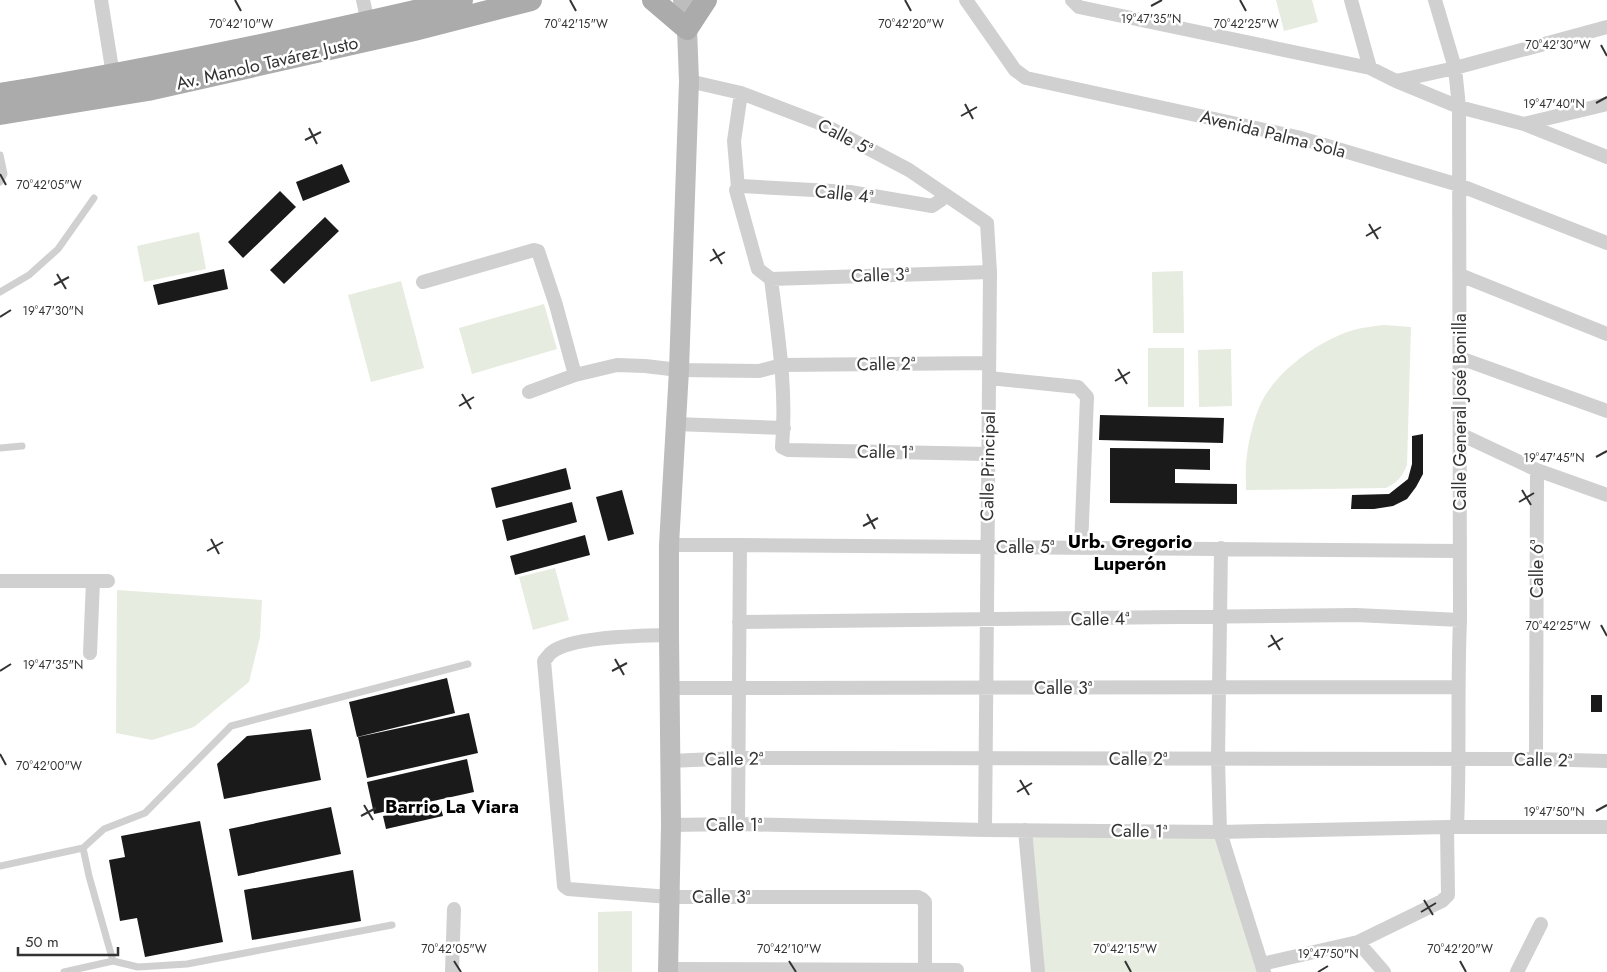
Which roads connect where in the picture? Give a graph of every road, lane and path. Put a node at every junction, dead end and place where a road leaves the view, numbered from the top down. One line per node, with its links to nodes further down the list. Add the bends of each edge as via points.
1 (101, 0): 18 (street)
2 (363, 0): 13 (street)
3 (462, 0): 12 (main road, Av. Manolo Tavárez Justo)
4 (531, 0): 25 (main road, Av. Manolo Tavárez Justo, via 148,90)
5 (653, 0): 15 (main road)
6 (683, 0): 15 (street)
7 (706, 0): 15 (main road)
8 (966, 0): 30 (street, Avenida Palma Sola, via 1015,70 1026,78 1297,137)
9 (1072, 0): 16 (street, via 1079,7)
10 (1351, 0): 16 (street)
11 (1435, 0): 17 (street, Calle General José Bonilla)
12 (422, 5): 13 (main road, Av. Manolo Tavárez Justo)
13 (368, 23): 18 (main road, Av. Manolo Tavárez Justo)
14 (1607, 27): 17 (street)
15 (687, 29): 19 (street)
16 (1370, 68): 20 (street)
17 (1455, 68): 20 (street); 24 (street, Calle General José Bonilla)
18 (113, 75): 22 (main road, Av. Manolo Tavárez Justo)
19 (689, 81): 21 (street, Calle 5ª); 45 (street)
20 (1396, 81): 24 (street)
21 (741, 93): 31 (street, via 734,141); 32 (street, Calle 5ª, via 822,124 909,170)
22 (0, 94)
23 (1607, 104): 26 (street)
24 (1459, 107): 26 (street); 30 (street, Calle General José Bonilla)
25 (0, 114)
26 (1524, 124): 28 (street)
27 (0, 155): 29 (lane, via 4,174)
28 (1607, 157)
29 (0, 182)
30 (1459, 185): 35 (street, Avenida Palma Sola); 37 (street, Calle General José Bonilla)
31 (738, 188): 32 (street, Calle 4ª, via 850,192 932,206); 38 (street, via 758,269)
32 (944, 194): 34 (street, Calle 5ª)
33 (94, 198): 40 (lane, via 58,249 29,275)
34 (987, 223): 36 (street, Calle Principal)
35 (1607, 243)
36 (990, 272): 38 (street, Calle 3ª); 43 (street, Calle Principal)
37 (1460, 275): 41 (street); 42 (street, Calle General José Bonilla)
38 (771, 279): 44 (street)
39 (423, 282): 46 (street, via 538,251)
40 (0, 292)
41 (1607, 334)
42 (1460, 358): 49 (street); 52 (street, Calle General José Bonilla)
43 (989, 363): 44 (street, Calle 2ª); 47 (street, Calle Principal)
44 (782, 365): 45 (street, Calle 2ª, via 759,371); 51 (street)
45 (679, 370): 46 (street, Calle 2ª, via 617,365); 50 (street)
46 (575, 375): 48 (street, Calle 2ª)
47 (989, 378): 55 (street, Calle Principal); 61 (street, via 1078,387 1087,397)
48 (529, 392)
49 (1607, 411)
50 (675, 424): 51 (street); 58 (street)
51 (784, 428): 55 (street, Calle 1ª, via 782,447 788,450)
52 (1460, 434): 56 (street); 63 (street, Calle General José Bonilla)
53 (22, 446): 54 (lane)
54 (0, 448)
55 (988, 454): 60 (street, Calle Principal)
56 (1537, 470): 57 (street); 83 (street, Calle 6ª)
57 (1607, 495)
58 (669, 545): 59 (street, Calle 5ª); 71 (street)
59 (740, 545): 60 (street, Calle 5ª); 70 (street)
60 (988, 547): 61 (street, Calle 5ª); 68 (street, Calle Principal)
61 (1081, 547): 62 (street, Calle 5ª)
62 (1221, 548): 63 (street, Calle 5ª); 67 (street)
63 (1460, 551): 69 (street, Calle General José Bonilla)
64 (0, 581): 65 (street)
65 (93, 581): 66 (street); 72 (street)
66 (108, 582)
67 (1220, 618): 68 (street, Calle 4ª); 69 (street, Calle 4ª, via 1356,615); 78 (street)
68 (987, 620): 70 (street, Calle 4ª); 77 (street, Calle Principal)
69 (1460, 620): 74 (street, Calle General José Bonilla)
70 (739, 622): 76 (street)
71 (668, 635): 75 (street); 95 (street, Calle 3ª, via 572,644 553,651 544,660 564,886 568,889)
72 (90, 653)
73 (468, 664): 93 (lane, via 231,726 144,813 104,829)
74 (1458, 687): 78 (street, Calle 3ª); 82 (street, Calle General José Bonilla)
75 (669, 688): 76 (street, Calle 3ª); 84 (street)
76 (739, 688): 77 (street, Calle 3ª); 79 (street)
77 (986, 688): 78 (street, Calle 3ª); 80 (street, Calle Principal)
78 (1219, 688): 81 (street)
79 (738, 758): 80 (street, Calle 2ª); 84 (street, Calle 2ª); 86 (street)
80 (986, 758): 81 (street, Calle 2ª); 90 (street, Calle Principal)
81 (1218, 759): 82 (street, Calle 2ª); 92 (street)
82 (1460, 759): 83 (street, Calle 2ª); 88 (street, Calle General José Bonilla)
83 (1536, 759): 85 (street, Calle 2ª)
84 (670, 761): 87 (street)
85 (1607, 761)
86 (738, 824): 87 (street, Calle 1ª); 90 (street, Calle 1ª)
87 (671, 825): 95 (street)
88 (1452, 827): 89 (street, Calle 1ª); 92 (street, Calle 1ª); 99 (street, Calle General José Bonilla, via 1448,895 1442,902)
89 (1607, 827)
90 (986, 830): 91 (street, Calle 1ª)
91 (1025, 830): 92 (street, Calle 1ª); 107 (street)
92 (1220, 832): 101 (street)
93 (83, 848): 94 (lane); 100 (lane)
94 (0, 866)
95 (670, 896): 102 (street); 104 (street, Calle 3ª, via 922,899 925,902)
96 (454, 909): 106 (street)
97 (1542, 924): 109 (street)
98 (392, 925): 100 (lane, via 187,964 138,967)
99 (1358, 942): 101 (street); 108 (street)
100 (113, 961): 105 (lane)
101 (1263, 968)
102 (668, 970): 104 (street)
103 (957, 970): 104 (street)
104 (925, 971)
105 (64, 972)
106 (452, 972)
107 (1038, 972)
108 (1384, 972)
109 (1517, 972)

